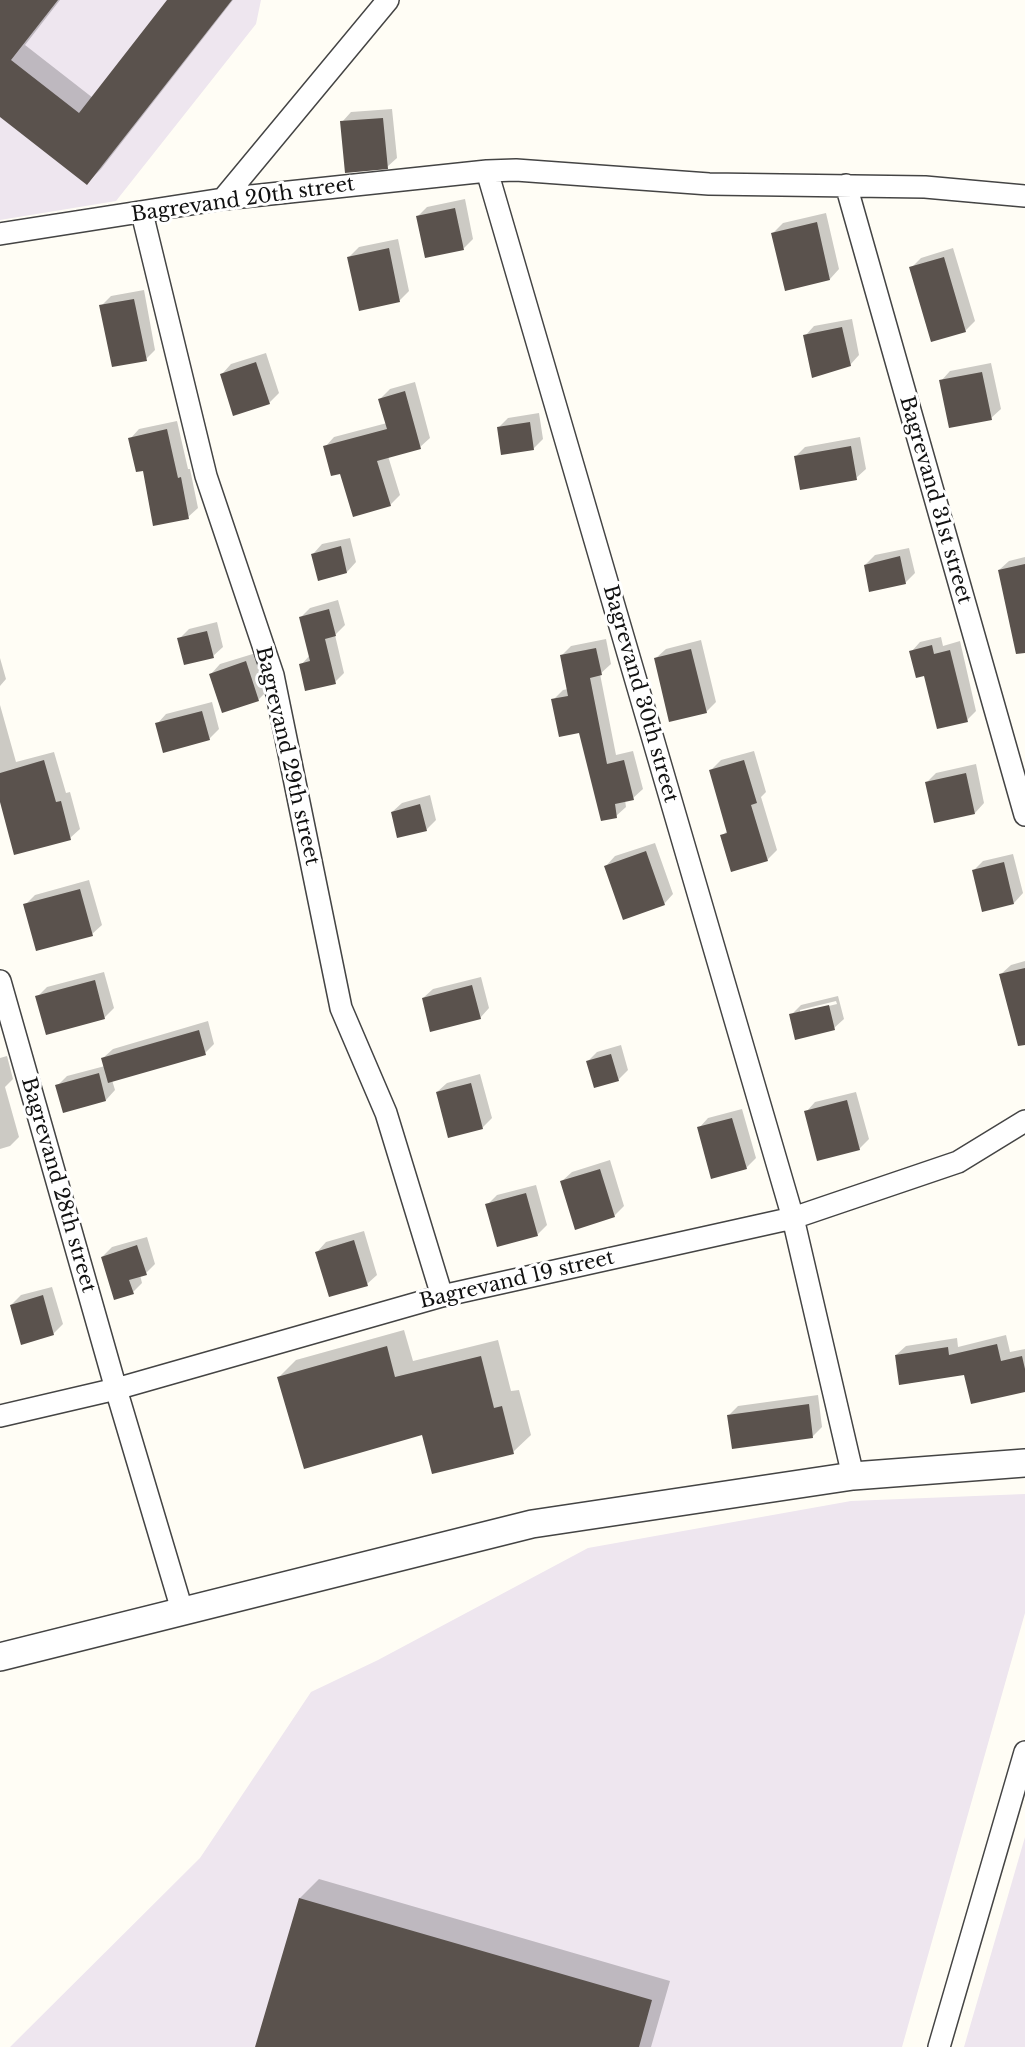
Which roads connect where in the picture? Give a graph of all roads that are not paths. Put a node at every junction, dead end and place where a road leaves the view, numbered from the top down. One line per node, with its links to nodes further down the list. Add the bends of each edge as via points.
1 (388, 0): 5 (street)
2 (487, 171): 3 (street, Bagrevand 20th street, via 709,184); 5 (street, Bagrevand 20th street); 11 (street, Bagrevand 30th street)
3 (846, 185): 4 (street, Bagrevand 20th street); 8 (street, Bagrevand 31st street)
4 (1025, 196)
5 (223, 199): 6 (street, Bagrevand 20th street)
6 (142, 213): 7 (street, Bagrevand 20th street); 12 (street, Bagrevand 29th street, via 206,476 273,675 341,1008 386,1113)
7 (0, 234)
8 (1025, 815)
9 (0, 981): 13 (street, Bagrevand 28th street)
10 (1025, 1121): 11 (street, Bagrevand 19 street, via 958,1162)
11 (793, 1218): 12 (street, Bagrevand 19 street); 16 (street, Bagrevand 30th street)
12 (442, 1296): 13 (street, Bagrevand 19 street)
13 (116, 1389): 14 (street, Bagrevand 19 street); 17 (street, Bagrevand 28th street)
14 (0, 1416)
15 (1022, 1459): 16 (street)
16 (853, 1476): 17 (street, via 532,1524)
17 (182, 1610): 18 (street)
18 (0, 1657)
19 (1025, 1752): 20 (street)
20 (939, 2047)

